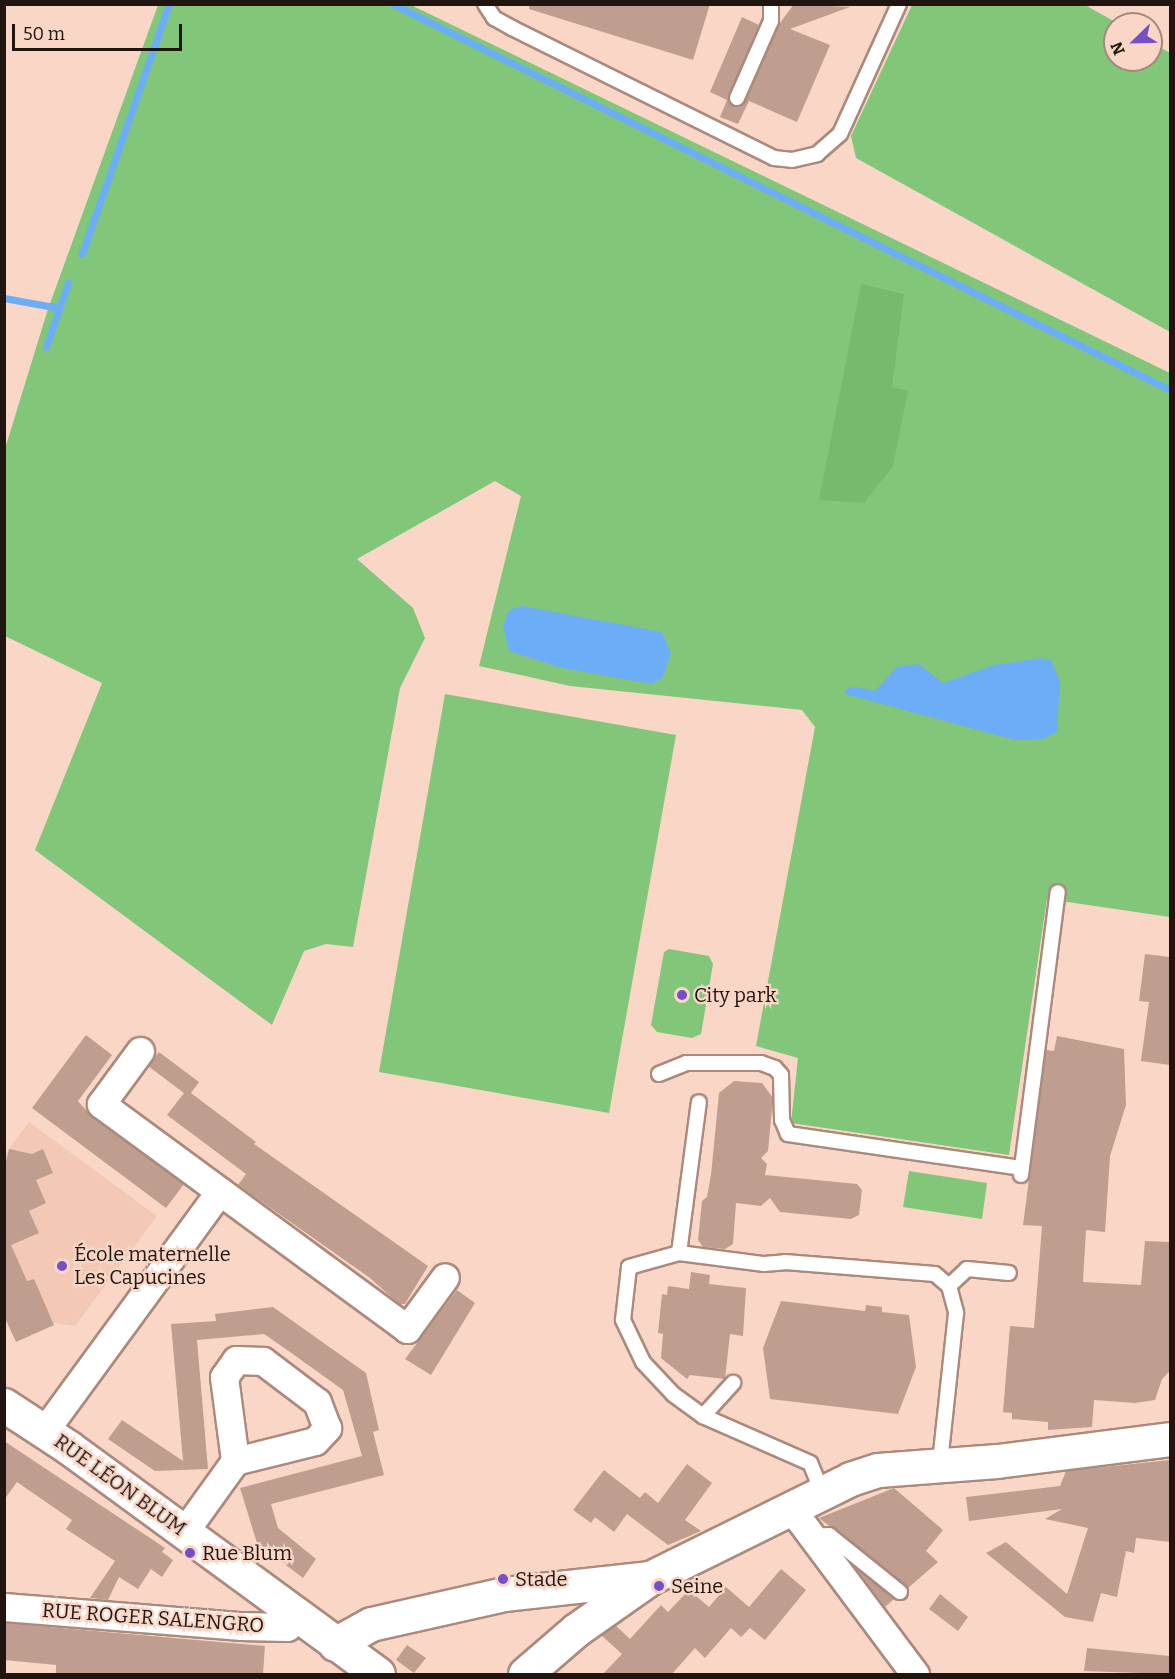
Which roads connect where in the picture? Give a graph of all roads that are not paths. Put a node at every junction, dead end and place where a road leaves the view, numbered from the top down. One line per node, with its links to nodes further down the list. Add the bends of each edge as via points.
1 (485, 4): 3 (lane, via 494,18 513,28 774,158 792,160 817,154 840,134)
2 (771, 4): 4 (lane, via 771,21)
3 (899, 4)
4 (737, 98)
5 (1058, 892): 7 (lane, via 1021,1171 788,1134 782,1120 781,1075 761,1063 686,1063)
6 (140, 1051): 9 (street, via 101,1104)
7 (659, 1074)
8 (699, 1102): 10 (lane)
9 (220, 1191): 12 (street, via 407,1329); 17 (street)
10 (679, 1253): 13 (lane, via 764,1264 785,1262 935,1274); 16 (lane, via 629,1267 622,1320 643,1362 673,1394)
11 (1010, 1273): 13 (lane, via 967,1269)
12 (445, 1277)
13 (949, 1286): 20 (lane, via 956,1312)
14 (733, 1383): 16 (lane)
15 (4, 1405): 17 (street, RUE LÉON BLUM)
16 (703, 1416): 21 (lane, via 810,1463)
17 (45, 1430): 23 (street, RUE LÉON BLUM)
18 (1168, 1434): 20 (street, via 997,1461)
19 (235, 1461): 23 (street)
20 (940, 1462): 21 (street, via 878,1470)
21 (822, 1492): 22 (street)
22 (790, 1508): 24 (street); 25 (street)
23 (184, 1532): 28 (street, RUE LÉON BLUM)
24 (813, 1536): 26 (lane, via 829,1536); 32 (street)
25 (650, 1578): 29 (street, via 504,1594 371,1624); 31 (street, via 576,1630)
26 (900, 1592)
27 (4, 1607): 28 (street, RUE ROGER SALENGRO, via 242,1626 287,1627)
28 (299, 1618): 29 (street, RUE LÉON BLUM)
29 (335, 1659): 30 (street, RUE LÉON BLUM)
30 (378, 1674)
31 (525, 1674)
32 (915, 1674)

